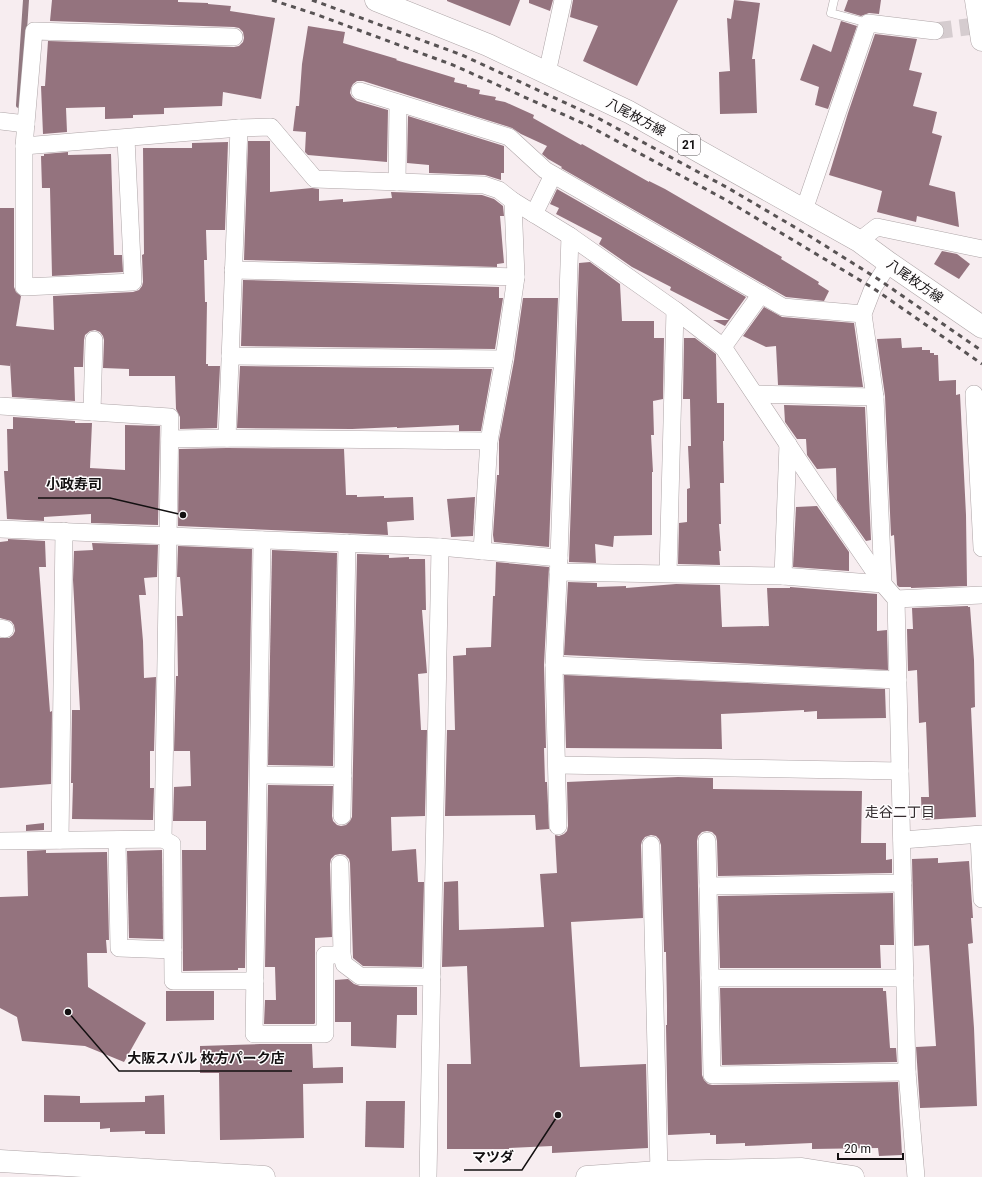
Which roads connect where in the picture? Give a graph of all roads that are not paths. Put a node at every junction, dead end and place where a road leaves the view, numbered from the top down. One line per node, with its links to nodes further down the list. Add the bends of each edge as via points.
1 (376, 0): 9 (main road, 八尾枚方線 / 21, via 488,45)
2 (564, 0): 9 (street)
3 (834, 0): 5 (lane, via 831,13)
4 (976, 0): 8 (main road)
5 (868, 22): 6 (street); 20 (street)
6 (936, 31)
7 (234, 37): 13 (street, via 34,31)
8 (982, 40)
9 (547, 73): 20 (main road, 八尾枚方線 / 21, via 629,112)
10 (360, 91): 11 (street)
11 (398, 103): 17 (street, via 509,137); 18 (street)
12 (0, 120): 13 (street)
13 (26, 124): 16 (street)
14 (239, 128): 15 (street); 18 (street, via 271,127 315,179); 26 (street)
15 (126, 139): 16 (street); 16 (street, via 133,282 24,287)
16 (24, 146)
17 (553, 175): 21 (street); 28 (street)
18 (397, 182): 19 (street, via 484,186 499,190)
19 (513, 201): 21 (street); 27 (street)
20 (804, 210): 23 (main road, 八尾枚方線 / 21)
21 (534, 214): 22 (street)
22 (570, 236): 29 (street); 53 (street)
23 (859, 240): 24 (street, via 877,227); 25 (main road, 八尾枚方線 / 21)
24 (982, 249)
25 (889, 263): 30 (street, via 873,288); 31 (main road, 八尾枚方線 / 21)
26 (233, 270): 27 (street); 34 (street)
27 (516, 277): 35 (street)
28 (761, 294): 30 (street, via 783,307); 33 (street)
29 (675, 310): 33 (street); 54 (street)
30 (863, 314): 38 (street)
31 (982, 327)
32 (94, 340): 40 (street)
33 (723, 347): 36 (street)
34 (230, 356): 35 (street); 41 (street)
35 (504, 359): 43 (street)
36 (755, 394): 38 (street); 44 (street)
37 (974, 394): 51 (street)
38 (875, 397): 56 (street)
39 (0, 406): 40 (street)
40 (92, 412): 42 (street, via 170,417)
41 (227, 438): 42 (street); 43 (street)
42 (170, 439): 47 (street)
43 (489, 442): 52 (street)
44 (788, 444): 55 (street); 56 (street)
45 (0, 529): 46 (street)
46 (64, 531): 47 (street); 69 (street)
47 (168, 536): 48 (street); 68 (street)
48 (262, 540): 49 (street); 63 (street)
49 (348, 543): 50 (street); 64 (street)
50 (440, 547): 52 (street); 81 (street)
51 (982, 548)
52 (482, 551): 53 (street)
53 (559, 565): 54 (street); 59 (street)
54 (668, 574): 55 (street)
55 (783, 576): 56 (street)
56 (883, 584): 58 (street)
57 (982, 595): 58 (street)
58 (896, 599): 60 (street)
59 (554, 665): 60 (street); 61 (street)
60 (898, 680): 62 (street)
61 (557, 765): 62 (street); 66 (street)
62 (900, 770): 71 (street)
63 (259, 775): 64 (street); 84 (street)
64 (343, 776): 65 (street)
65 (342, 816)
66 (558, 826)
67 (981, 834): 71 (street); 78 (street)
68 (163, 839): 70 (street); 79 (street, via 172,844)
69 (60, 840): 70 (street); 72 (street)
70 (117, 840): 79 (street, via 119,948)
71 (902, 840): 76 (street)
72 (0, 841)
73 (707, 841): 77 (street)
74 (651, 845): 87 (street)
75 (340, 864): 80 (street)
76 (903, 883): 77 (street); 83 (street)
77 (708, 886): 82 (street)
78 (982, 899)
79 (172, 950): 84 (street, via 173,981)
80 (342, 955): 81 (street, via 344,964 360,976); 84 (street, via 325,955 324,1034 254,1034)
81 (432, 977): 90 (street)
82 (710, 978): 83 (street); 85 (street, via 712,1075)
83 (905, 978): 85 (street)
84 (255, 980)
85 (907, 1072): 93 (street)
86 (0, 1161): 88 (main road)
87 (659, 1172): 91 (main road); 92 (main road, via 802,1169)
88 (235, 1176): 89 (main road)
89 (264, 1177)
90 (428, 1177)
91 (587, 1177)
92 (853, 1177)
93 (916, 1177)

